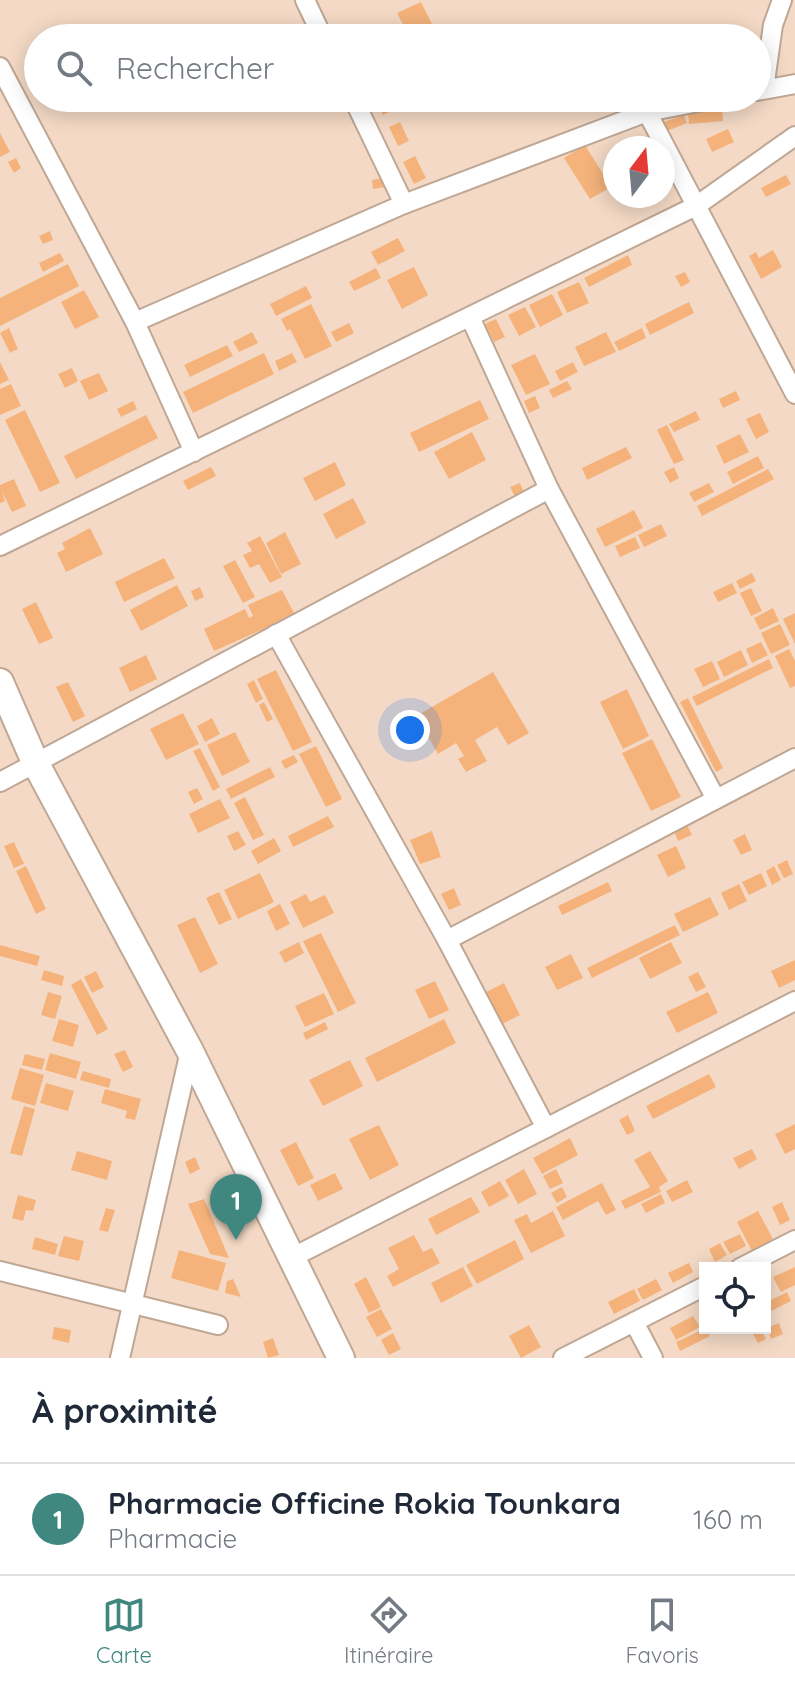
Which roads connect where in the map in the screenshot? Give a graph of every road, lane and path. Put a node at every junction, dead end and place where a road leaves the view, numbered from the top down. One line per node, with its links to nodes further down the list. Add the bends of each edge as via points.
1 (305, 0): 3 (street)
2 (782, 0): 4 (street)
3 (316, 24)
4 (771, 35)
5 (0, 67): 14 (street)
6 (795, 84): 7 (street)
7 (771, 88)
8 (360, 112): 11 (street)
9 (647, 112): 11 (street); 12 (street)
10 (795, 136): 12 (street)
11 (404, 204): 14 (street)
12 (696, 206): 13 (street); 15 (street)
13 (470, 317): 16 (street); 17 (street)
14 (135, 322): 16 (street)
15 (793, 385)
16 (194, 452): 18 (street)
17 (549, 489): 19 (street); 24 (street)
18 (0, 546)
19 (276, 634): 22 (street); 25 (street)
20 (0, 682): 22 (street)
21 (795, 758): 24 (street)
22 (35, 762): 23 (street); 27 (street)
23 (0, 782)
24 (716, 799): 25 (street)
25 (447, 940): 28 (street)
26 (795, 1001): 28 (street)
27 (190, 1051): 30 (street); 34 (street)
28 (546, 1128): 30 (street)
29 (795, 1240): 31 (street)
30 (293, 1257): 38 (street)
31 (752, 1262)
32 (0, 1271): 34 (street)
33 (699, 1289): 35 (street)
34 (134, 1304): 36 (street); 37 (street)
35 (634, 1322): 39 (street); 40 (street)
36 (218, 1325)
37 (120, 1358)
38 (341, 1358)
39 (563, 1358)
40 (653, 1358)

